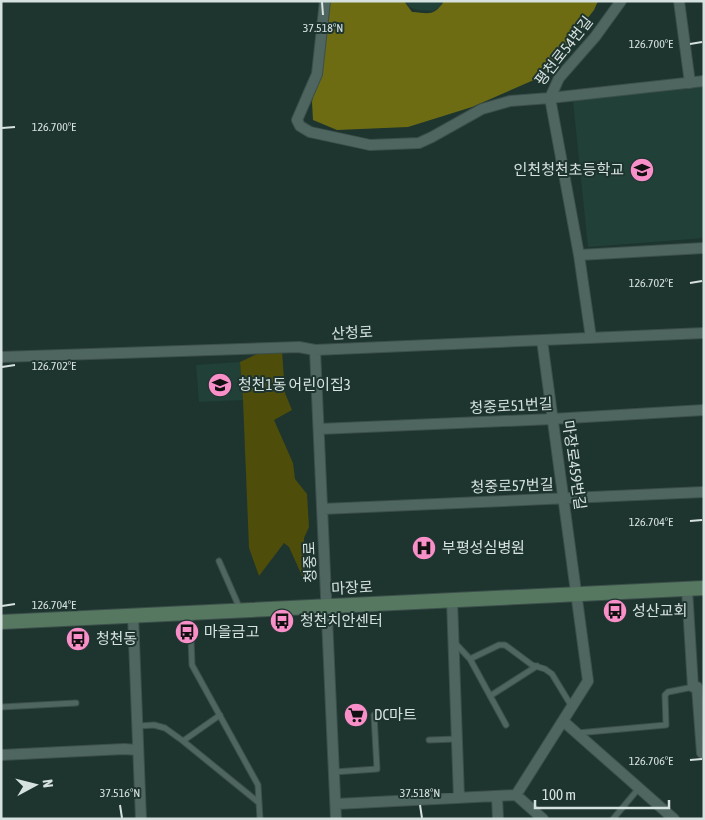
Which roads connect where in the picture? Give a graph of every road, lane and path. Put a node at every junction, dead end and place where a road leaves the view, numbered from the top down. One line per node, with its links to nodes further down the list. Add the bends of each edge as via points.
1 (325, 1): 6 (street, 평천로54번길, via 317,74 297,120 310,132 370,145 420,143 482,109 510,101)
2 (620, 1): 6 (street, 평천로54번길, via 595,37 559,78)
3 (679, 1): 5 (street)
4 (704, 81): 5 (street)
5 (690, 83): 6 (street)
6 (550, 98): 8 (street)
7 (704, 248): 8 (street)
8 (579, 255): 10 (street)
9 (704, 332): 10 (street, 산청로)
10 (591, 338): 11 (street, 산청로)
11 (542, 340): 12 (street, 산청로); 15 (street, 마장로459번길)
12 (315, 350): 13 (street, 산청로, via 298,347); 16 (street, 청중로)
13 (1, 357)
14 (704, 410): 15 (street, 청중로51번길)
15 (552, 419): 16 (street, 청중로51번길); 18 (street, 마장로459번길)
16 (319, 429): 19 (street, 청중로)
17 (704, 492): 18 (street, 청중로57번길)
18 (563, 499): 19 (street, 청중로57번길); 23 (street, 마장로459번길)
19 (322, 509): 25 (street, 청중로)
20 (219, 561): 26 (lane)
21 (704, 588): 22 (main road, 마장로)
22 (687, 589): 23 (main road, 마장로); 33 (street)
23 (576, 594): 24 (main road, 마장로); 37 (street, 마장로459번길, via 588,681)
24 (452, 600): 25 (main road, 마장로); 30 (street)
25 (326, 606): 26 (main road, 마장로); 50 (street, 청중로)
26 (241, 610): 27 (main road, 마장로)
27 (190, 612): 28 (main road, 마장로); 38 (lane, via 192,665)
28 (133, 615): 29 (main road, 마장로); 42 (street)
29 (1, 622)
30 (453, 641): 31 (lane); 44 (street)
31 (470, 659): 32 (lane, via 499,644); 34 (lane)
32 (536, 666): 34 (lane); 37 (lane, via 552,674)
33 (693, 687): 43 (lane, via 665,695 666,725); 48 (street, via 697,687)
34 (490, 696): 41 (lane)
35 (76, 703): 36 (lane)
36 (1, 707)
37 (572, 708): 40 (street, 마장로459번길)
38 (220, 715): 46 (lane); 55 (lane, via 258,784)
39 (374, 715): 50 (lane, via 377,769)
40 (563, 721): 43 (street); 52 (street, 마장로459번길)
41 (506, 725)
42 (138, 726): 46 (lane, via 165,728); 47 (street)
43 (577, 733): 51 (street)
44 (457, 739): 45 (lane); 54 (street)
45 (429, 740)
46 (183, 741): 55 (lane)
47 (138, 750): 49 (street); 57 (street)
48 (704, 754)
49 (1, 755)
50 (334, 772): 56 (street, 청중로)
51 (639, 788): 62 (lane); 63 (street)
52 (516, 795): 53 (street); 61 (street)
53 (497, 796): 54 (street); 60 (street)
54 (459, 798): 56 (street)
55 (258, 802): 58 (lane)
56 (336, 804): 59 (street, 청중로)
57 (141, 819)
58 (260, 819)
59 (336, 819)
60 (498, 819)
61 (543, 819)
62 (612, 819)
63 (674, 819)

